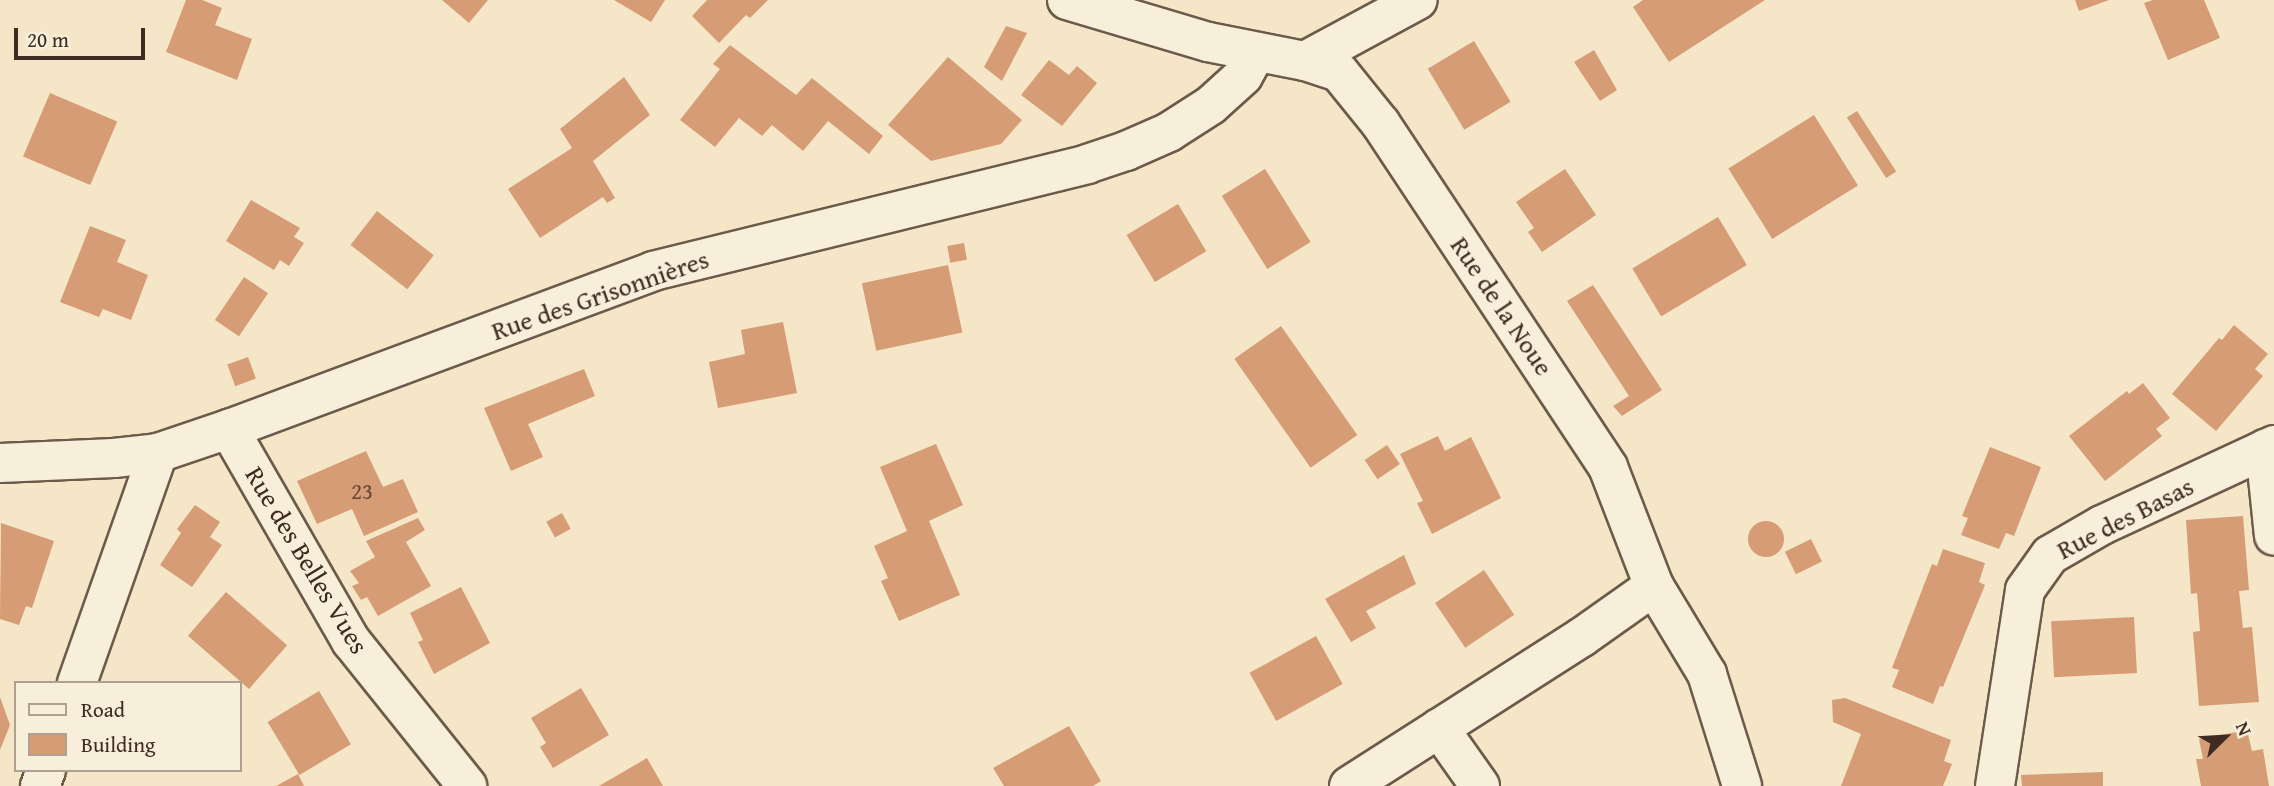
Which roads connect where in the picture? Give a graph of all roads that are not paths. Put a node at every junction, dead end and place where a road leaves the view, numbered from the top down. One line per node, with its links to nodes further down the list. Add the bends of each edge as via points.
1 (1067, 0): 3 (street, Rue de la Noue)
2 (1418, 0): 4 (street)
3 (1256, 53): 4 (street, Rue de la Noue); 5 (street, Rue des Grisonnières, via 1243,76 1211,105 1169,132 1126,151 653,271)
4 (1305, 61): 10 (street, Rue de la Noue, via 1339,72 1348,83 1381,124 1503,305 1608,467)
5 (229, 429): 7 (street, Rue des Grisonnières); 13 (street, Rue des Belles Vues, via 351,641)
6 (2270, 447): 9 (street, Rue des Basas); 17 (street, Rue des Basas, via 2102,525 2050,555 2025,590)
7 (158, 453): 8 (street, Rue des Grisonnières); 11 (street)
8 (0, 463)
9 (2274, 536)
10 (1654, 586): 12 (street); 16 (street, Rue de la Noue, via 1707,674)
11 (78, 681)
12 (1439, 728): 14 (street); 15 (street)
13 (467, 786)
14 (1349, 786)
15 (1480, 786)
16 (1742, 786)
17 (1995, 786)

